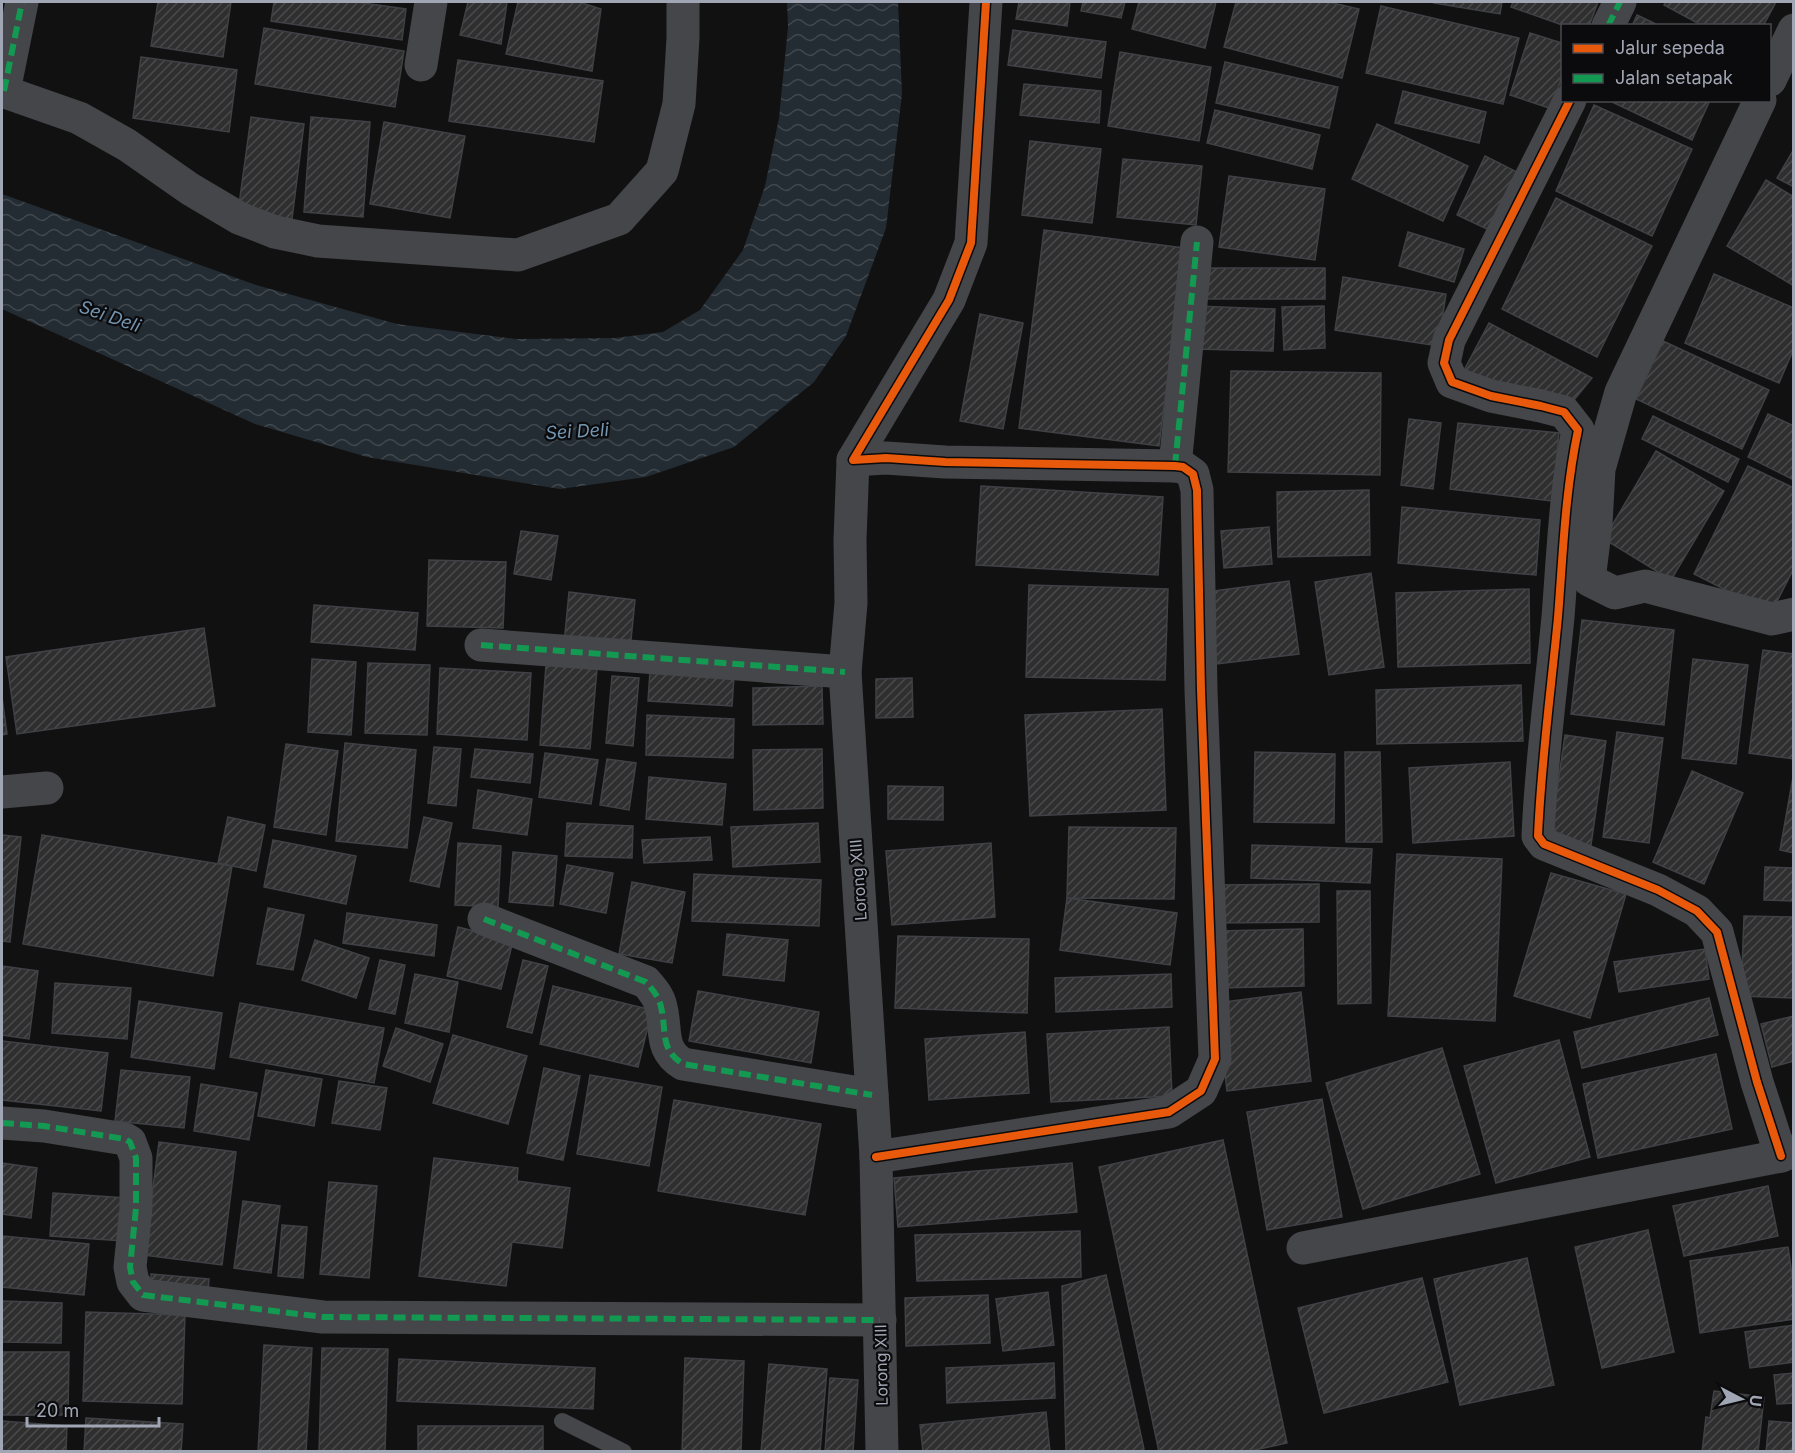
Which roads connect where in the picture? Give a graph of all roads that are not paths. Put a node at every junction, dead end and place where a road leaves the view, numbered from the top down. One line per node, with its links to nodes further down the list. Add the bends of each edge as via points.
1 (22, 2): 10 (street)
2 (431, 2): 8 (street)
3 (683, 2): 10 (street, via 679,104 662,171 620,219 518,255 318,241 274,232 239,218 79,118)
4 (986, 2): 14 (street, via 971,243 949,300)
5 (1620, 2): 6 (street)
6 (1609, 24)
7 (1794, 30): 9 (street)
8 (421, 64)
9 (1771, 78)
10 (3, 91)
11 (1569, 102): 24 (street, via 1449,340 1444,363 1452,382 1491,396 1564,412 1578,430 1566,504 1538,837 1544,844 1697,910 1717,932 1757,1082)
12 (1759, 102): 16 (street, via 1621,392 1599,470 1589,580 1615,593 1645,586 1773,619)
13 (1197, 242): 15 (street)
14 (854, 460): 15 (street); 18 (street, Lorong XIII)
15 (1175, 466): 25 (street, via 1193,474 1197,490 1215,1059 1201,1091 1169,1112)
16 (1794, 614)
17 (481, 645): 18 (street)
18 (845, 672): 22 (street, Lorong XIII)
19 (47, 788): 20 (street)
20 (2, 792)
21 (484, 920): 22 (street, via 646,982 661,1005 667,1050 683,1064)
22 (872, 1095): 25 (street, Lorong XIII)
23 (2, 1123): 27 (street, via 44,1126 130,1142 136,1158 136,1198 130,1267 133,1282 143,1295 322,1317)
24 (1787, 1154): 26 (street)
25 (876, 1157): 27 (street, Lorong XIII)
26 (1303, 1248)
27 (880, 1320): 30 (street, Lorong XIII)
28 (562, 1421): 29 (lane)
29 (624, 1452)
30 (882, 1452)

